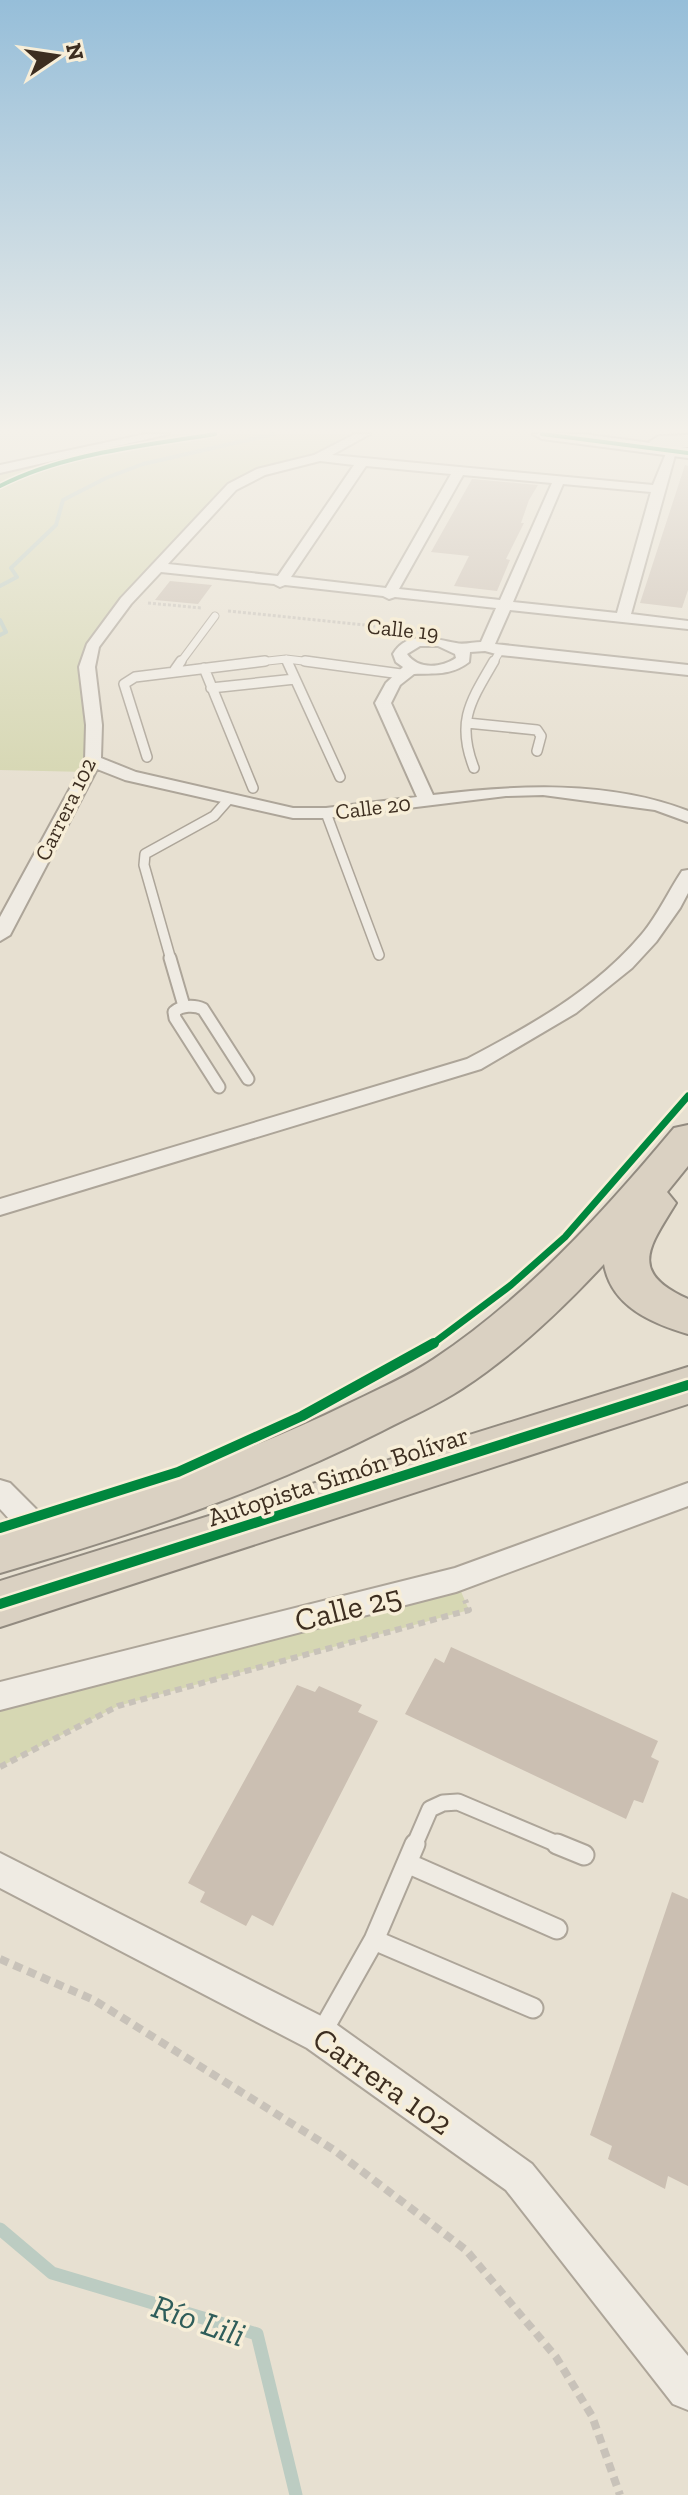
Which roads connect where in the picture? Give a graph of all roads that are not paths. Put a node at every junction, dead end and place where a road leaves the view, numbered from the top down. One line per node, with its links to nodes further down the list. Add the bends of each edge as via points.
1 (173, 550): 6 (street, Carrera 102)
2 (302, 550): 7 (street)
3 (414, 550): 8 (street)
4 (529, 550): 9 (street)
5 (641, 550): 11 (street)
6 (157, 567): 7 (street); 25 (street, Carrera 102, via 92,647 87,667)
7 (280, 583): 8 (street)
8 (389, 595): 9 (street)
9 (505, 606): 11 (street); 14 (street)
10 (218, 613): 19 (lane)
11 (623, 618): 12 (street)
12 (688, 625)
13 (458, 648): 14 (street, Calle 19); 17 (street, via 464,659 455,666); 17 (street, Calle 19, via 429,641 409,645 401,659)
14 (494, 649): 18 (street, Calle 19); 22 (lane)
15 (286, 659): 16 (lane); 17 (lane); 20 (lane)
16 (204, 668): 19 (lane); 21 (lane)
17 (408, 670): 30 (street, via 383,703)
18 (688, 670)
19 (174, 671): 24 (lane, via 135,677 124,684)
20 (295, 679): 21 (lane); 27 (lane)
21 (211, 688): 28 (lane)
22 (467, 723): 23 (lane, via 537,730); 26 (lane, via 463,739)
23 (537, 751)
24 (147, 757)
25 (93, 761): 29 (street, Calle 20, via 131,776); 36 (street, Carrera 102)
26 (474, 768)
27 (340, 777)
28 (253, 788)
29 (229, 799): 33 (street, Calle 20, via 293,813); 38 (lane, via 214,816 145,854)
30 (427, 800): 32 (street, Calle 20, via 543,790); 33 (street, Calle 20)
31 (688, 802): 32 (street, Calle 20)
32 (658, 805): 34 (street, Calle 20)
33 (326, 813): 37 (lane)
34 (688, 817)
35 (688, 875): 43 (street, via 675,904 645,944 592,993 545,1026 474,1064)
36 (0, 935)
37 (379, 955)
38 (184, 1006): 39 (lane, via 203,1009); 40 (lane, via 174,1012 175,1018)
39 (248, 1079)
40 (219, 1087)
41 (688, 1138): 48 (highway, Autopista Simón Bolívar, via 643,1195 540,1303 449,1374 319,1442 220,1483)
42 (688, 1146): 44 (highway, via 633,1238 626,1261 632,1281 644,1295)
43 (0, 1207)
44 (688, 1317)
45 (688, 1385): 49 (highway, Autopista Simón Bolívar)
46 (0, 1491): 48 (street)
47 (688, 1494): 50 (street, Calle 25, via 456,1580)
48 (24, 1544)
49 (0, 1604)
50 (0, 1696)
51 (584, 1855): 52 (lane, via 458,1802 430,1809)
52 (407, 1863): 54 (lane); 55 (lane)
53 (0, 1870): 57 (street, Carrera 102)
54 (557, 1929)
55 (374, 1940): 56 (lane); 57 (lane)
56 (533, 2008)
57 (320, 2035): 58 (street, Carrera 102, via 519,2177)
58 (688, 2389)

